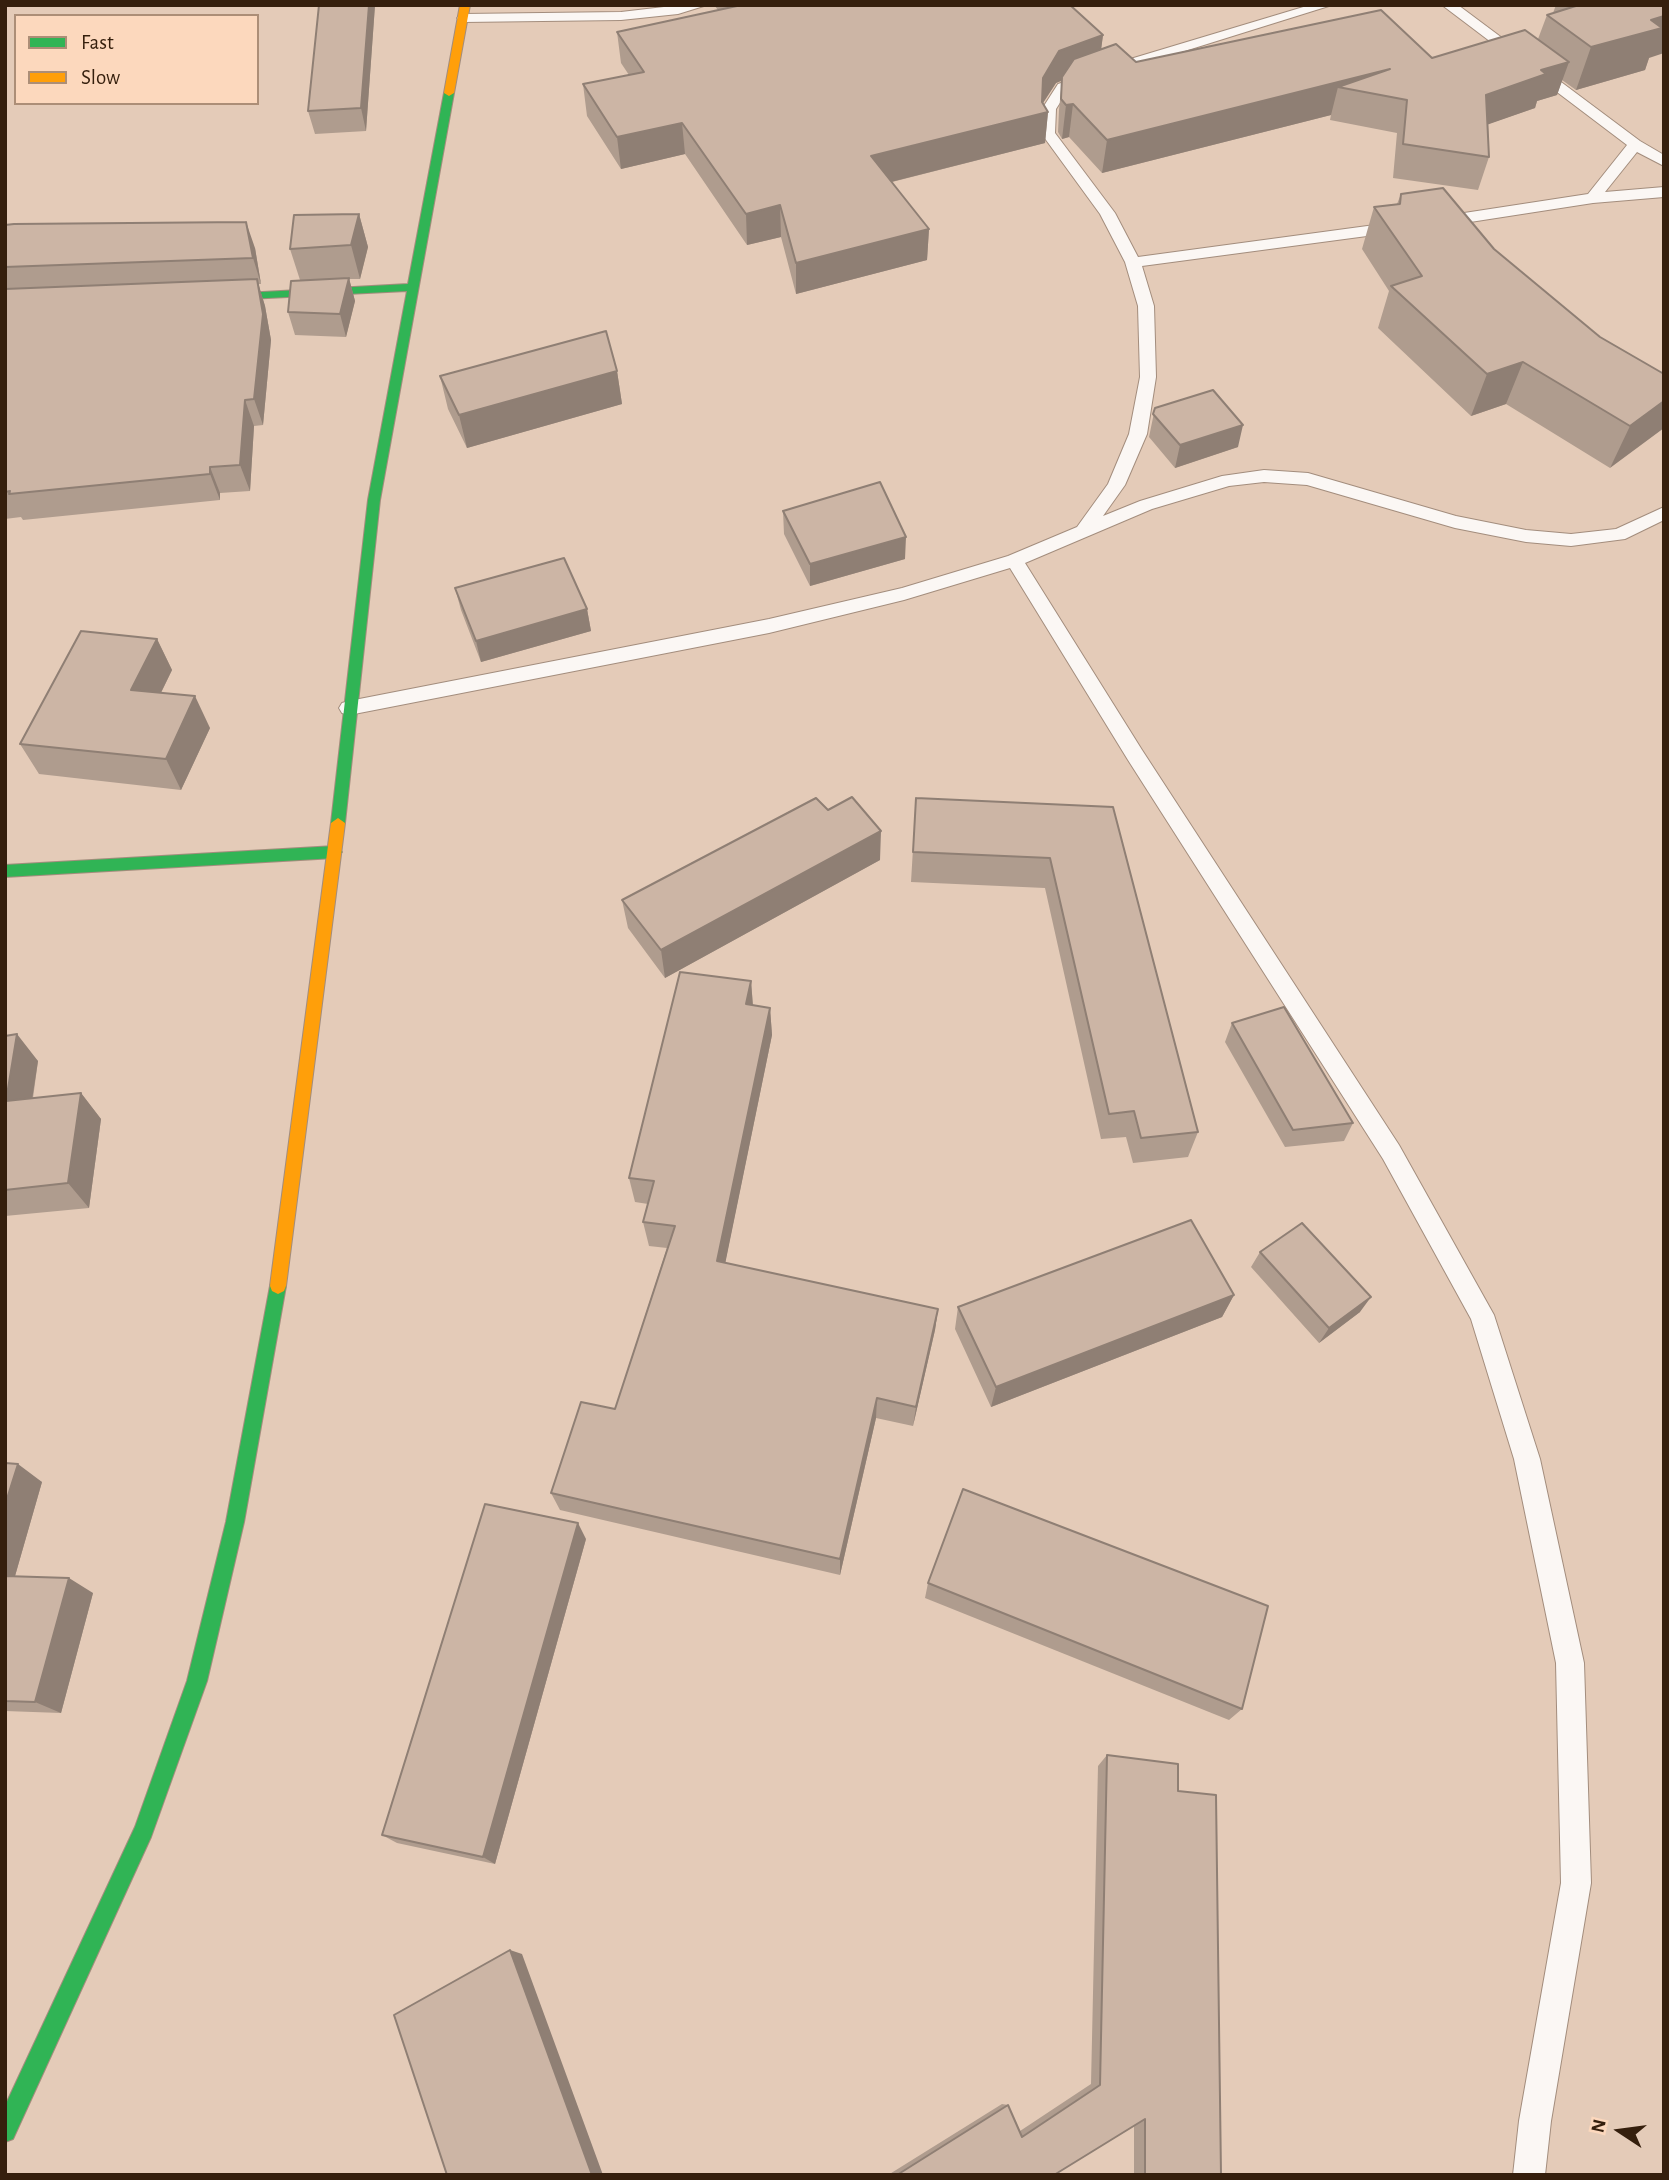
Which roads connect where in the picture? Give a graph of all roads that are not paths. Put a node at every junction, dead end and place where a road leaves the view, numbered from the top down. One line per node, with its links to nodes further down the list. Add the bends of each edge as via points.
1 (700, 5): 4 (lane, via 621,16)
2 (1325, 5): 9 (lane, via 1063,87 1049,109 1048,133 1107,213)
3 (1449, 5): 5 (lane)
4 (464, 11): 10 (main road)
5 (1635, 144): 6 (lane); 8 (lane)
6 (1664, 162)
7 (1664, 192): 8 (lane)
8 (1593, 198): 9 (lane)
9 (1133, 262): 13 (lane, via 1146,306 1149,377 1133,447 1116,485)
10 (412, 287): 11 (main road); 15 (main road, via 374,500)
11 (192, 299)
12 (1664, 513): 13 (lane, via 1619,535 1571,540 1526,536 1455,522 1308,479 1264,475 1228,480 1146,505)
13 (1084, 530): 14 (lane)
14 (1014, 560): 15 (lane, via 904,594 769,626); 19 (lane, via 1391,1152 1482,1315 1527,1459 1570,1663 1576,1883)
15 (349, 708): 16 (main road)
16 (335, 852): 17 (main road); 18 (main road, via 281,1272 234,1522 197,1681 144,1830)
17 (5, 871)
18 (5, 2131)
19 (1529, 2175)

